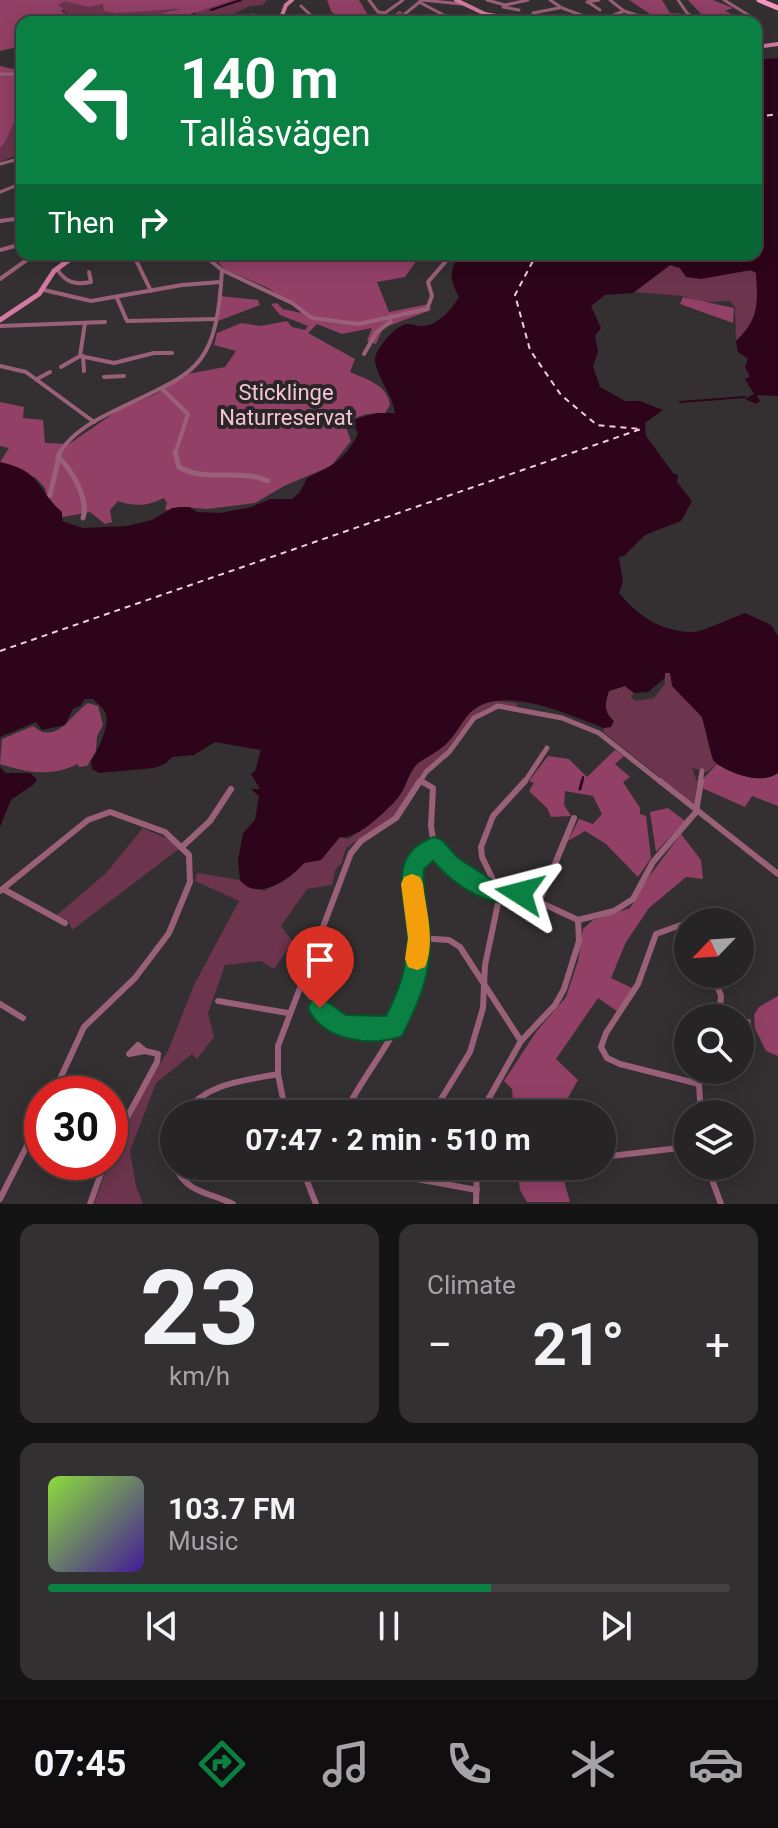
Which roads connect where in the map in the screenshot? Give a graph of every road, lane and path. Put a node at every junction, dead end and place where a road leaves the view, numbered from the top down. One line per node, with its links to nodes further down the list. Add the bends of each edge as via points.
1 (369, 0): 15 (street, via 379,13)
2 (403, 0): 15 (street)
3 (456, 0): 13 (street)
4 (487, 0): 16 (street)
5 (528, 0): 16 (street)
6 (550, 0): 18 (street)
7 (599, 0): 21 (street, via 587,2)
8 (610, 0): 23 (street)
9 (678, 0): 32 (street)
10 (724, 0): 33 (street)
11 (765, 0): 17 (main road); 17 (main road)
12 (421, 1): 13 (street); 19 (street); 27 (street)
13 (462, 4): 28 (street)
14 (301, 6): 25 (street)
15 (396, 6): 19 (street)
16 (504, 6): 20 (street); 22 (street)
17 (778, 6)
18 (560, 7): 24 (street); 29 (street)
19 (408, 9): 26 (street)
20 (519, 10)
21 (600, 10)
22 (498, 11)
23 (624, 11): 30 (street); 31 (street)
24 (533, 13)
25 (312, 16)
26 (401, 16)
27 (448, 16)
28 (494, 16)
29 (584, 16)
30 (611, 16)
31 (639, 16)
32 (692, 16)
33 (750, 16)
34 (27, 260): 42 (street)
35 (69, 260): 39 (street)
36 (136, 260): 45 (street)
37 (210, 260): 40 (street)
38 (447, 260): 47 (street, via 428,282 432,296 427,309)
39 (57, 269): 41 (street, via 63,281 73,285 92,281); 44 (street)
40 (222, 270): 43 (street); 47 (street, via 278,295 312,318 352,324)
41 (89, 272)
42 (0, 279)
43 (220, 282): 45 (street); 48 (street)
44 (44, 290): 46 (street, via 82,300); 50 (street)
45 (151, 291): 46 (street)
46 (117, 298): 48 (street, via 127,321)
47 (391, 316): 53 (street)
48 (216, 319): 64 (street, via 210,348)
49 (105, 322): 51 (street)
50 (0, 323): 51 (street)
51 (85, 323): 54 (street)
52 (172, 353): 55 (street)
53 (364, 354)
54 (82, 356): 55 (street); 57 (street); 58 (street)
55 (114, 363): 62 (street)
56 (1, 367): 63 (street)
57 (61, 367)
58 (84, 371)
59 (50, 372): 63 (street)
60 (124, 376): 62 (street)
61 (104, 377): 62 (street)
62 (112, 377)
63 (37, 379): 65 (street)
64 (162, 389): 65 (street); 67 (street, via 188,414 175,460 182,468 211,476 259,475)
65 (94, 422): 66 (street)
66 (58, 457): 68 (street); 69 (street, via 78,486 86,508)
67 (268, 481)
68 (50, 495)
69 (83, 518)
70 (547, 748): 80 (street, via 518,792 493,816 481,847)
71 (702, 771): 74 (street)
72 (421, 781): 74 (street, via 479,714 510,707 591,729); 77 (street, via 433,788); 86 (street, via 396,818 351,853)
73 (231, 789): 76 (street, via 199,835)
74 (696, 812): 78 (street); 82 (street, via 653,862 626,906)
75 (574, 818): 81 (street)
76 (183, 846): 79 (street, via 165,832 122,814 100,813); 96 (street, via 192,875 168,935 143,971 85,1026)
77 (434, 846): 80 (street, via 450,865); 85 (street, via 414,865)
78 (778, 874)
79 (2, 890): 83 (street)
80 (500, 894): 81 (street); 87 (street, via 485,965)
81 (540, 900): 82 (street)
82 (578, 920): 93 (street, via 579,941 564,989)
83 (65, 923)
84 (674, 925): 97 (street, via 656,934 629,1001 603,1035 601,1047 607,1058 620,1064)
85 (419, 938): 87 (street, via 449,940 460,947); 92 (street, via 413,988)
86 (301, 985): 90 (street); 92 (street, via 335,1022 356,1029)
87 (486, 990): 93 (street); 102 (street, via 470,1052)
88 (218, 1001): 90 (street)
89 (0, 1004): 91 (street)
90 (288, 1013): 95 (street, via 278,1046)
91 (23, 1018)
92 (393, 1028): 101 (street)
93 (521, 1041): 103 (street)
94 (145, 1051): 105 (street, via 158,1054)
95 (278, 1074): 99 (street, via 215,1087); 100 (street)
96 (61, 1076)
97 (674, 1078)
98 (699, 1084): 104 (street)
99 (195, 1100)
100 (283, 1100)
101 (350, 1100)
102 (442, 1100)
103 (488, 1100)
104 (700, 1100)
105 (128, 1113)
106 (674, 1149): 108 (street)
107 (24, 1152): 116 (street)
108 (616, 1155)
109 (99, 1180): 117 (street)
110 (182, 1180): 118 (street, via 199,1193)
111 (307, 1180): 119 (street)
112 (428, 1180): 115 (street)
113 (477, 1180): 115 (street)
114 (712, 1180): 121 (street)
115 (477, 1190): 120 (street)
116 (0, 1199)
117 (90, 1204)
118 (233, 1204)
119 (316, 1204)
120 (476, 1204)
121 (721, 1204)

